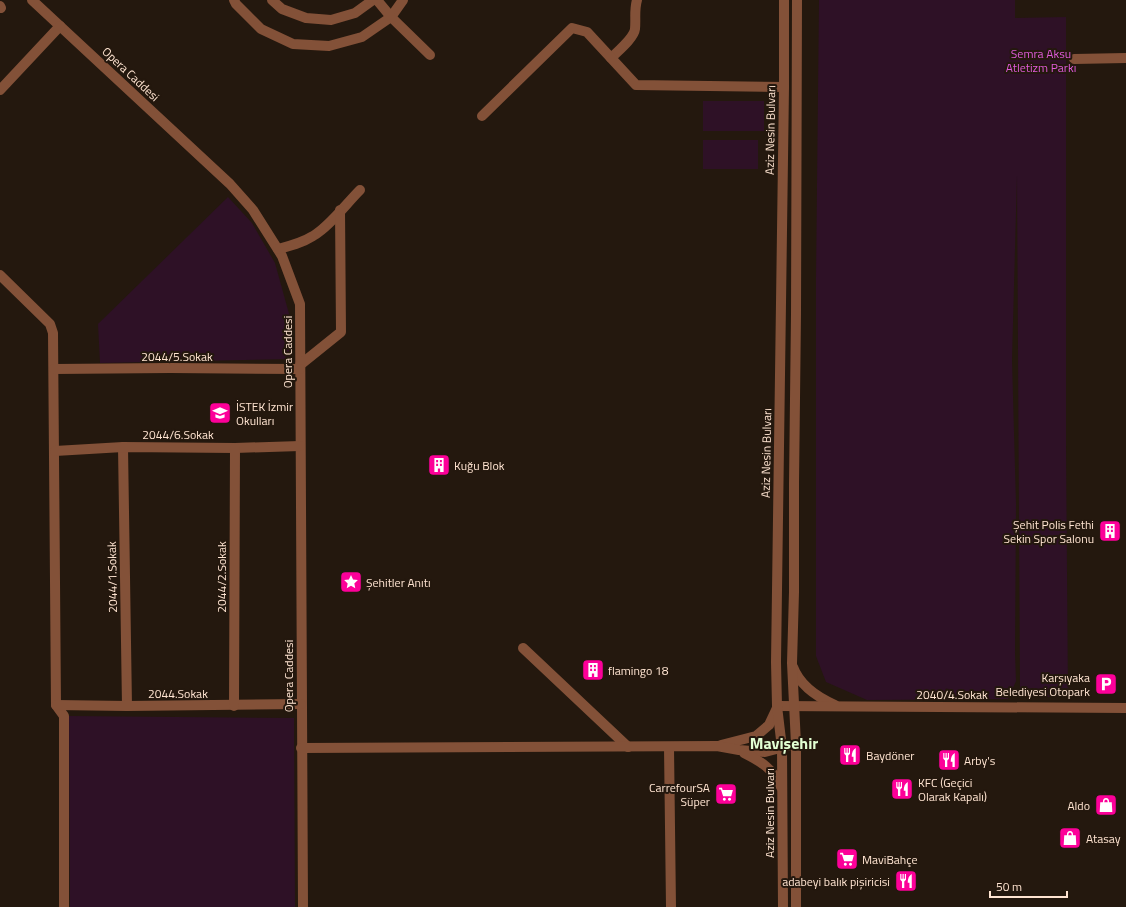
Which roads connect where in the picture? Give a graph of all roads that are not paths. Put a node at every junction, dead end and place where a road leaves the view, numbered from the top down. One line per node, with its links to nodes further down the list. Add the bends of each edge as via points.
1 (32, 0): 11 (street, Opera Caddesi)
2 (234, 0): 10 (street, via 261,29 294,44 328,46 362,37)
3 (272, 0): 4 (street, via 282,9 306,18 331,20 355,13)
4 (373, 0)
5 (377, 0): 10 (street)
6 (403, 0): 10 (street)
7 (637, 0): 13 (street, via 635,30)
8 (784, 0): 16 (street, Aziz Nesin Bulvarı)
9 (797, 0): 30 (street)
10 (391, 17): 12 (street)
11 (60, 26): 17 (street); 21 (street, Opera Caddesi, via 230,184 253,210)
12 (430, 55)
13 (611, 58): 16 (street, via 636,84); 18 (street, via 586,32 572,28)
14 (1126, 58): 15 (street)
15 (1074, 59)
16 (784, 87): 35 (street, Aziz Nesin Bulvarı)
17 (0, 90)
18 (482, 116)
19 (360, 190): 20 (street)
20 (340, 210): 21 (street, via 314,236); 23 (street, via 341,332)
21 (278, 249): 23 (street, Opera Caddesi, via 300,304)
22 (0, 275): 24 (street, via 52,328)
23 (300, 367): 24 (street, 2044/5.Sokak); 25 (street, Opera Caddesi)
24 (54, 369): 28 (street)
25 (300, 446): 27 (street, 2044/6.Sokak); 32 (street, Opera Caddesi)
26 (123, 447): 27 (street, 2044/6.Sokak); 28 (street, 2044/6.Sokak); 33 (street, 2044/1.Sokak)
27 (235, 448): 34 (street, 2044/2.Sokak)
28 (55, 451): 31 (street)
29 (523, 648): 41 (street)
30 (792, 663): 36 (street); 37 (street, via 796,675 806,688)
31 (56, 704): 33 (street, 2044.Sokak); 47 (street, via 64,716)
32 (301, 704): 34 (street, 2044.Sokak); 43 (street, Opera Caddesi)
33 (127, 706): 34 (street, 2044.Sokak)
34 (234, 706)
35 (777, 706): 36 (street, 2040/4.Sokak); 40 (street, via 769,725 756,736); 44 (street, Aziz Nesin Bulvarı)
36 (794, 706): 37 (street, 2040/4.Sokak); 39 (street)
37 (836, 706): 38 (street, 2040/4.Sokak)
38 (1126, 708)
39 (796, 744): 44 (street); 51 (street)
40 (717, 746): 42 (street); 45 (street)
41 (628, 747): 42 (street); 43 (street)
42 (669, 747): 49 (street)
43 (301, 748): 48 (street, Opera Caddesi)
44 (782, 748): 45 (street, via 765,752); 46 (street, Aziz Nesin Bulvarı)
45 (738, 750): 46 (street, via 769,768)
46 (782, 790): 50 (street, Aziz Nesin Bulvarı)
47 (64, 907)
48 (303, 907)
49 (671, 907)
50 (783, 907)
51 (796, 907)

